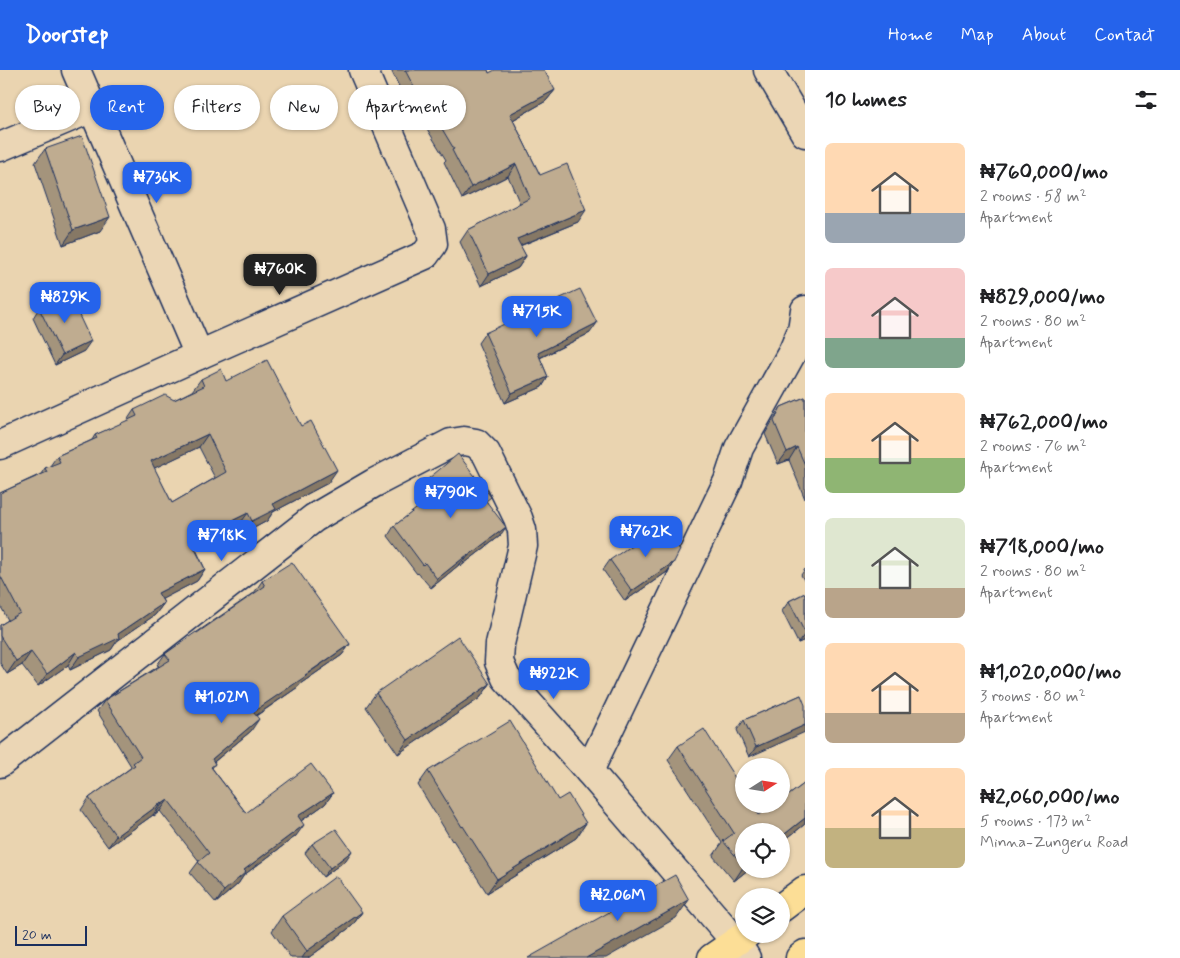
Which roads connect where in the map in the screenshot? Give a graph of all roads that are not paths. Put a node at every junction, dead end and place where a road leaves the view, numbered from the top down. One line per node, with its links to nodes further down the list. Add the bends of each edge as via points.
1 (76, 70): 4 (street)
2 (363, 70): 10 (street, via 431,229 433,244 425,255)
3 (768, 70): 7 (street)
4 (90, 103)
5 (90, 109): 8 (street)
6 (102, 130): 10 (street)
7 (805, 133)
8 (0, 146)
9 (805, 310): 13 (street, via 802,330 793,351 740,448 728,481)
10 (199, 355): 11 (street)
11 (0, 445)
12 (0, 763): 13 (street, via 314,518 451,443 464,441 476,443 486,453 522,530 522,546 500,644 499,662 506,678)
13 (589, 771): 16 (street)
14 (805, 890): 15 (main road)
15 (790, 901)
16 (743, 945): 18 (main road)
17 (805, 954): 19 (main road)
18 (712, 958)
19 (800, 958)

